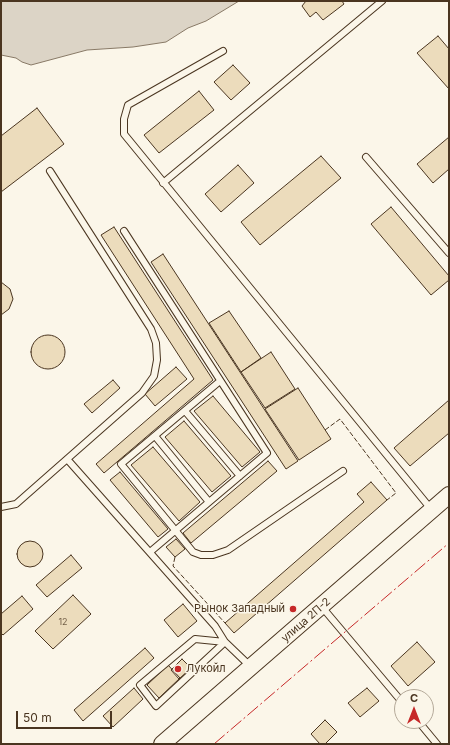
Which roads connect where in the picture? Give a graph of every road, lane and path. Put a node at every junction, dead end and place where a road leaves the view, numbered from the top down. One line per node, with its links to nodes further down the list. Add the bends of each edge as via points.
1 (382, 1): 5 (lane)
2 (223, 51): 5 (lane, via 128,105 124,119 124,134)
3 (366, 157): 7 (lane)
4 (50, 171): 11 (lane, via 151,329 156,343 154,376 142,393)
5 (163, 183): 17 (lane)
6 (124, 231): 8 (lane)
7 (449, 253)
8 (220, 381): 9 (lane); 13 (lane, via 267,453)
9 (185, 411): 10 (lane); 13 (lane)
10 (154, 436): 15 (lane); 18 (lane, via 121,464)
11 (68, 459): 16 (lane, via 16,504); 19 (lane)
12 (343, 471): 18 (lane, via 228,550 213,555 193,552)
13 (240, 476): 15 (lane)
14 (449, 496): 17 (main road, улица 2П-2)
15 (209, 502): 18 (lane)
16 (1, 507)
17 (432, 510): 20 (main road, улица 2П-2)
18 (176, 530): 19 (lane)
19 (150, 552): 21 (lane, via 215,626)
20 (322, 606): 22 (main road, улица 2П-2); 23 (lane)
21 (225, 642): 21 (lane, via 195,639 140,685 156,706); 22 (lane)
22 (251, 667): 25 (main road, улица 2П-2)
23 (394, 692)
24 (425, 729): 26 (lane)
25 (162, 744)
26 (437, 744)

